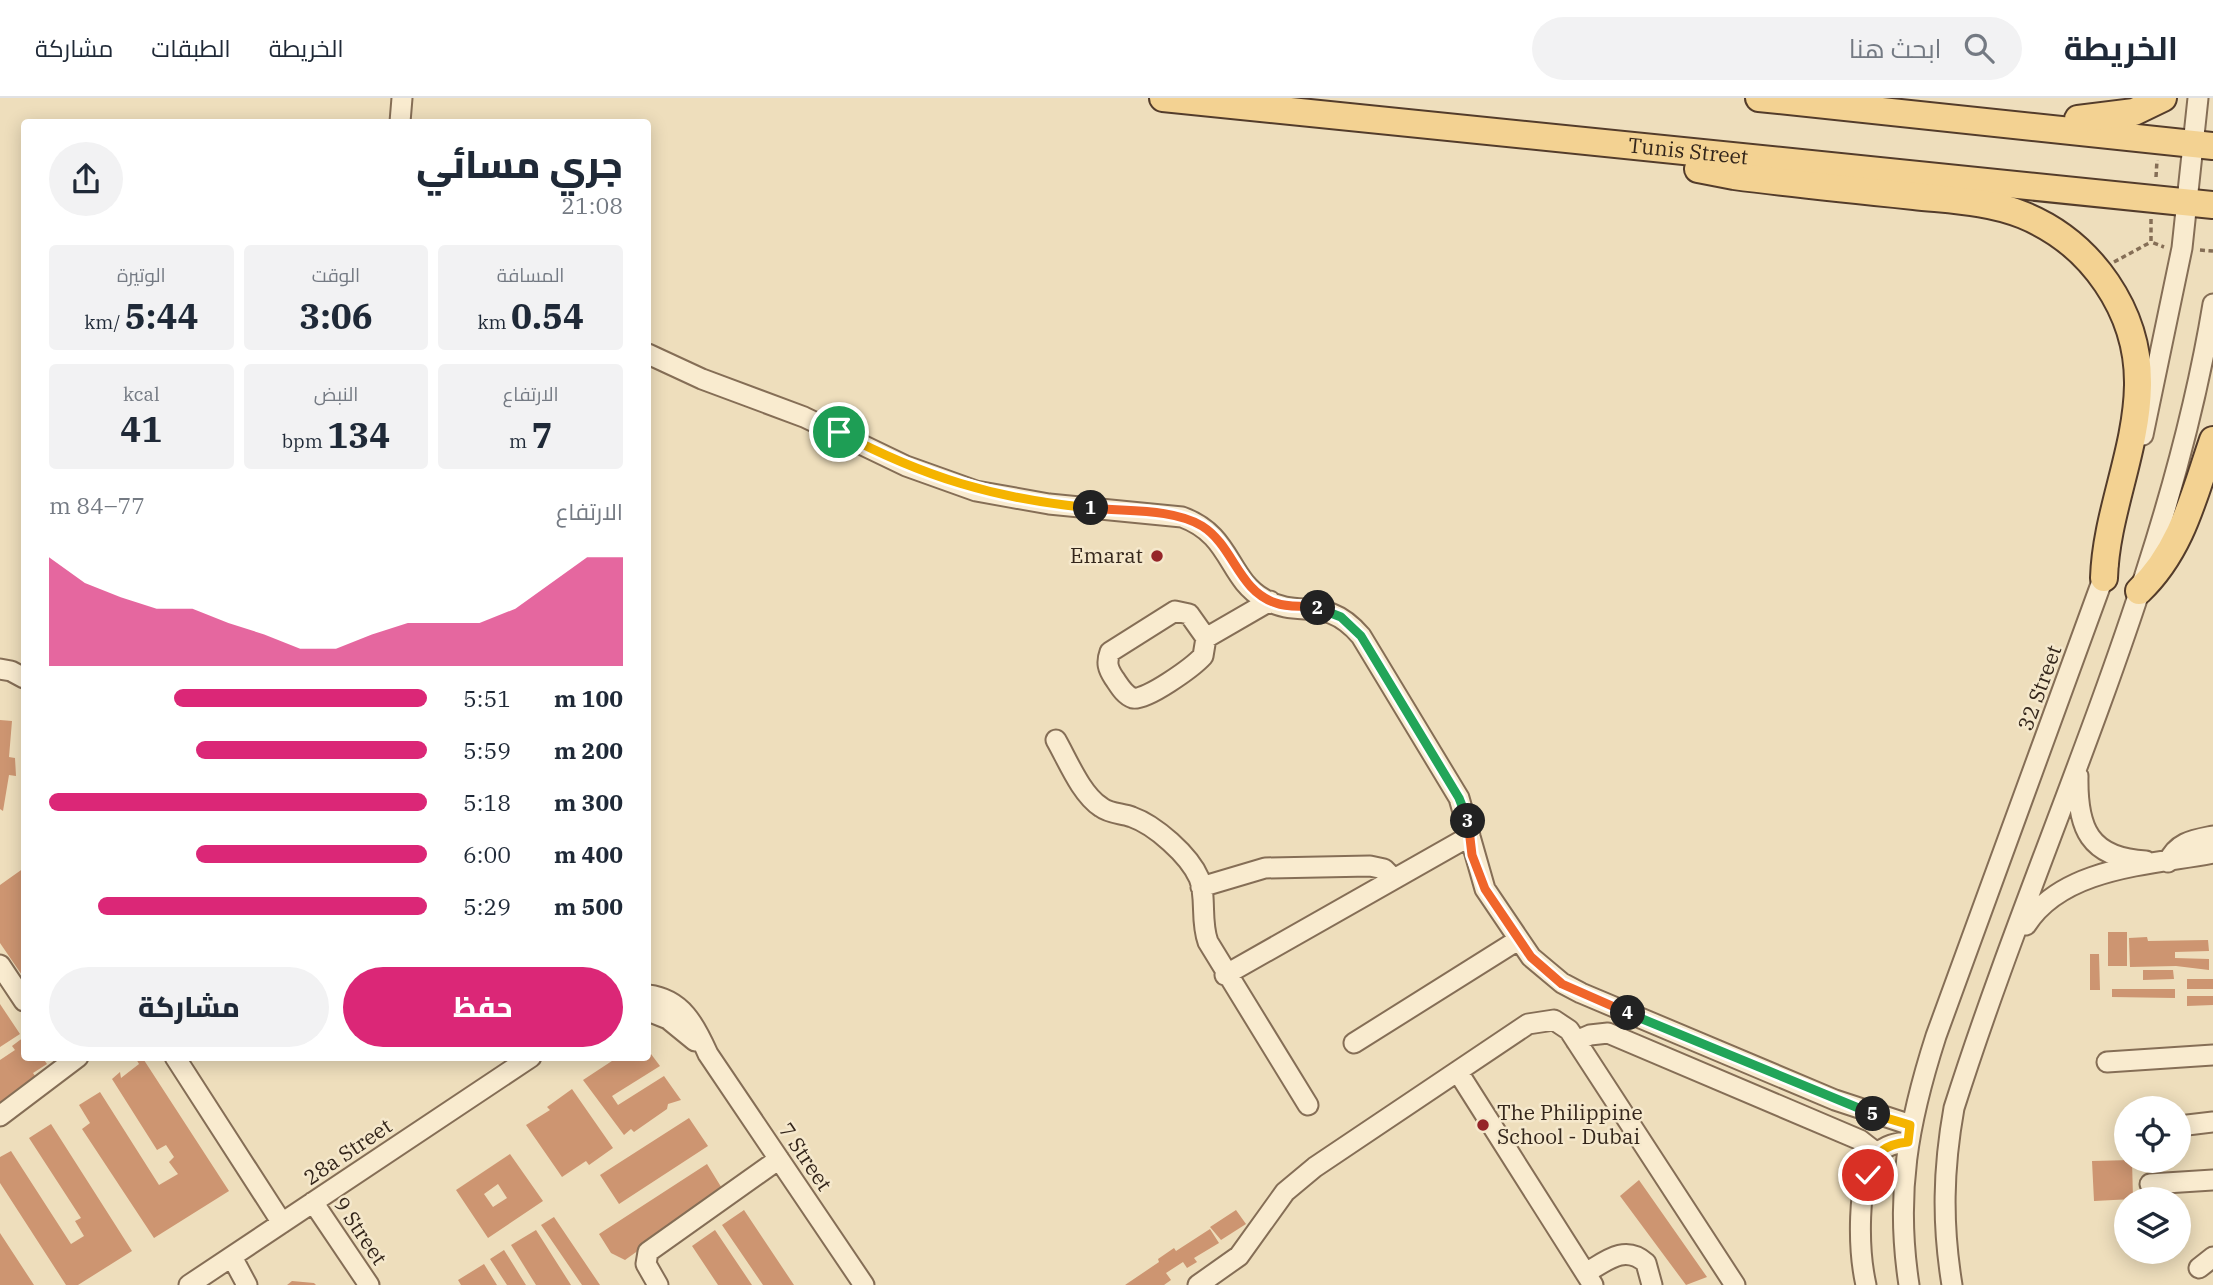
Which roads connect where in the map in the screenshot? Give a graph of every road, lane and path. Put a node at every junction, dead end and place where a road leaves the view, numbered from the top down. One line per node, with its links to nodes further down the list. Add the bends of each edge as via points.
1 (402, 98): 6 (street)
2 (1163, 98): 9 (main road, Tunis Street)
3 (1759, 98): 7 (main road)
4 (2163, 98): 7 (main road, via 2150,107 2116,116)
5 (2198, 98): 8 (street, 32 Street)
6 (400, 119)
7 (2021, 124): 8 (main road)
8 (2203, 145): 10 (street, 32 Street)
9 (1637, 148): 10 (main road, Tunis Street); 13 (main road, via 1734,176 1999,207 2063,237)
10 (2186, 202): 11 (main road, Tunis Street); 17 (street, 32 Street, via 2182,248 2156,382)
11 (2213, 205)
12 (2151, 242): 13 (path)
13 (2097, 271): 17 (main road, via 2125,316 2138,368 2136,409 2110,523)
14 (2213, 304): 18 (street, via 2180,457)
15 (651, 355): 19 (street, via 804,417 906,466 976,491 1194,522 1216,537 1253,590)
16 (2213, 440): 18 (main road, via 2178,542)
17 (2104, 578): 51 (street, 32 Street, via 1936,1036)
18 (2139, 591): 24 (street)
19 (1270, 601): 20 (street); 25 (street, via 1328,611 1352,626 1459,798)
20 (1206, 638): 20 (street, via 1206,651 1199,661 1141,698 1123,691 1107,666 1114,648 1175,611 1188,614)
21 (0, 669): 22 (street)
22 (21, 676)
23 (1056, 740): 30 (street, via 1094,801 1157,832 1189,864)
24 (2078, 763): 28 (street, via 2078,814 2093,842 2122,858); 32 (street)
25 (1470, 836): 29 (street); 31 (street, via 1485,889)
26 (2213, 836): 28 (street, via 2186,842)
27 (2213, 853): 28 (street)
28 (2168, 862): 32 (street, via 2091,877 2058,890 2032,914)
29 (1394, 879): 30 (street, via 1384,869 1370,866 1274,867); 34 (street)
30 (1201, 887): 34 (street, via 1204,933)
31 (1518, 940): 39 (street); 51 (street, via 1546,971 1581,993)
32 (2012, 946): 70 (street, via 1954,1108 1946,1153 1943,1199)
33 (0, 965): 35 (street)
34 (1225, 975): 47 (street)
35 (21, 996)
36 (651, 996): 40 (street, via 683,1010)
37 (651, 1012): 40 (street, via 679,1026)
38 (1576, 1041): 46 (street, via 1562,1024 1536,1020); 52 (street, via 1608,1033 1860,1140); 60 (street)
39 (1354, 1043)
40 (708, 1054): 53 (street, 7 Street)
41 (2213, 1055): 45 (street)
42 (72, 1061): 48 (street)
43 (176, 1061): 57 (street)
44 (525, 1061): 56 (street, 28a Street)
45 (2107, 1062)
46 (1458, 1072): 59 (street); 66 (street, via 1300,1179 1273,1207 1248,1246)
47 (1308, 1105)
48 (0, 1116)
49 (2213, 1122): 50 (street)
50 (2191, 1125)
51 (1909, 1133): 52 (street); 69 (street, 32 Street, via 1902,1207)
52 (1878, 1154): 68 (street, via 1871,1164 1862,1207)
53 (779, 1159): 64 (street, via 648,1252 646,1265); 65 (street, 7 Street)
54 (2213, 1180): 55 (street)
55 (2150, 1184)
56 (313, 1202): 57 (street, 28a Street); 63 (street, 9 Street)
57 (282, 1223): 58 (street, 28a Street)
58 (232, 1257): 61 (street, 28a Street); 62 (street)
59 (1589, 1279): 67 (street, via 1617,1255 1633,1254 1646,1263)
60 (1732, 1284)
61 (189, 1285)
62 (247, 1285)
63 (369, 1285)
64 (659, 1285)
65 (864, 1285)
66 (1198, 1285)
67 (1652, 1285)
68 (1866, 1285)
69 (1909, 1285)
70 (1952, 1285)

